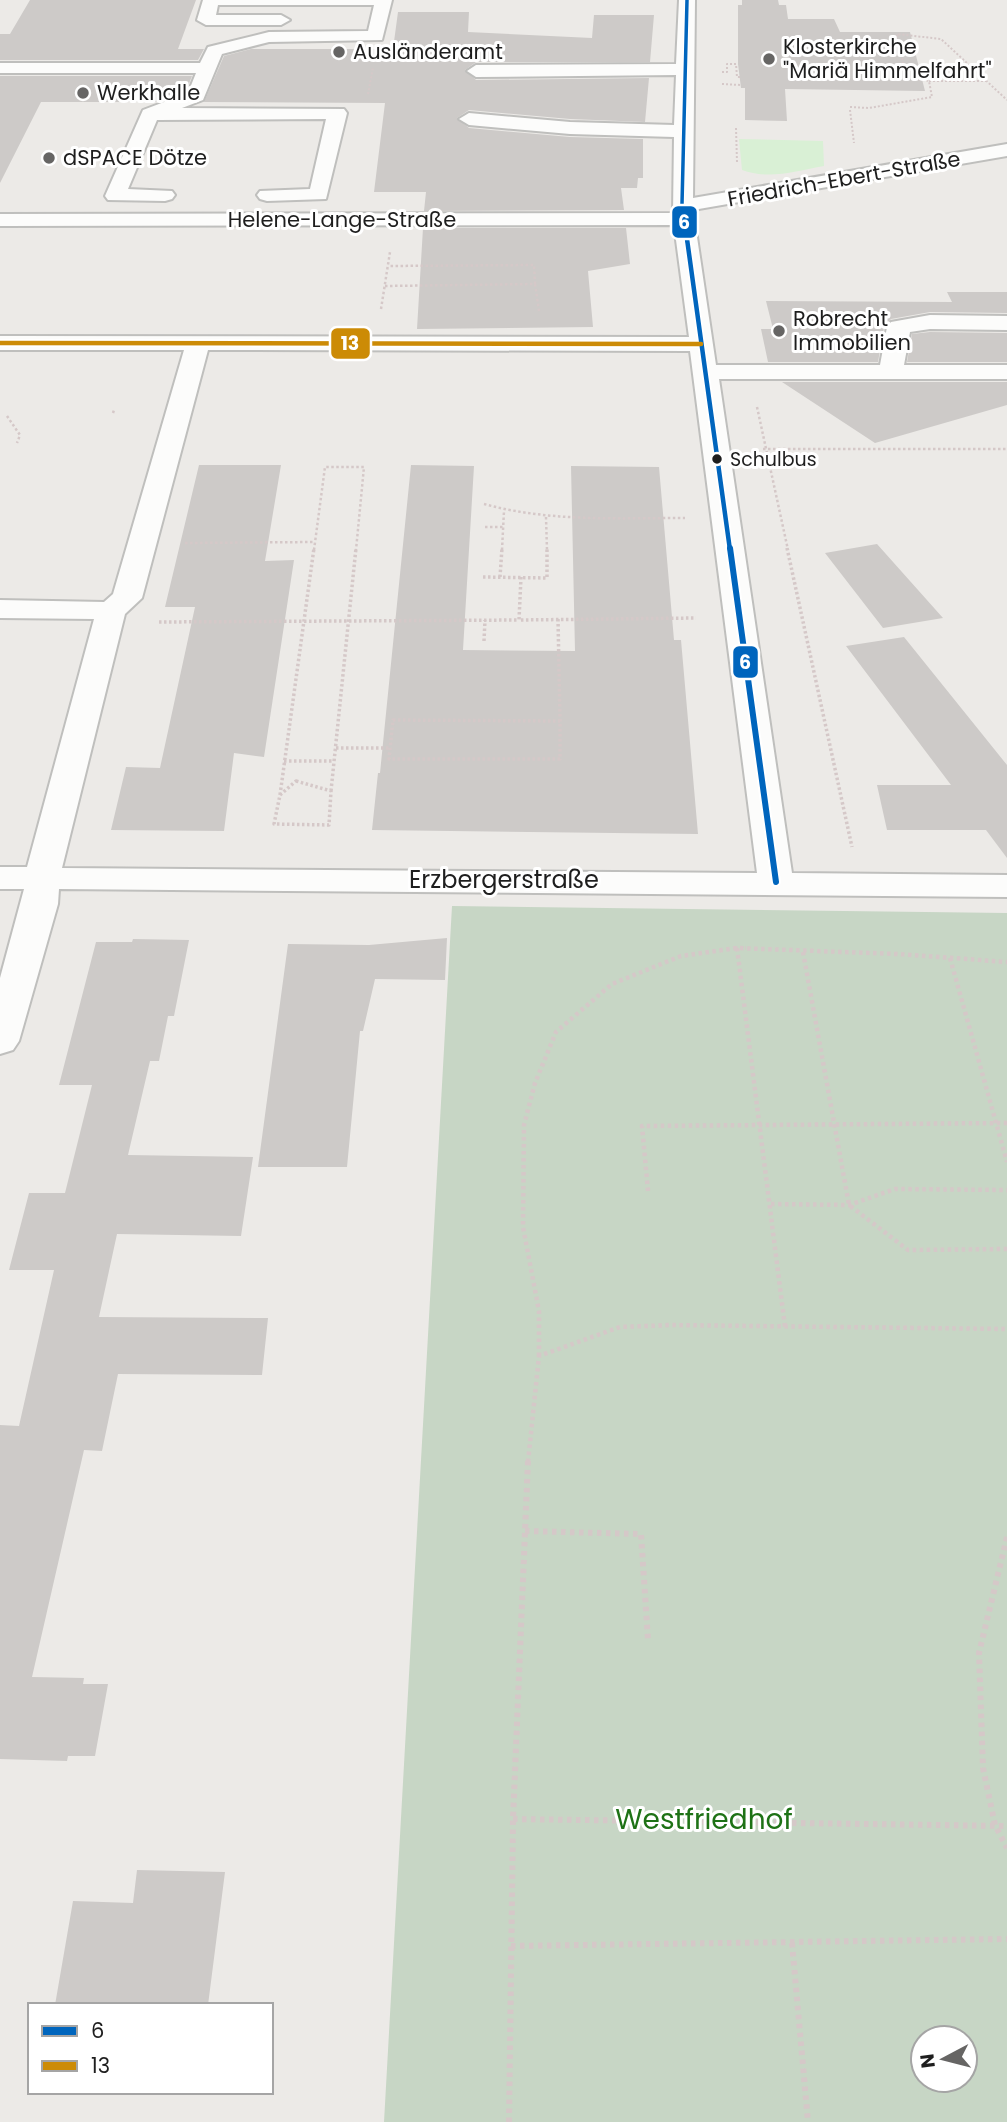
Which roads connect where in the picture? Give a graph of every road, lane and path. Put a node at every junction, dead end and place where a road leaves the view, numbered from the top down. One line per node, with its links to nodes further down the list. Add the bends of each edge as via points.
1 (384, 0): 3 (street); 3 (street, via 211,0 206,20)
2 (687, 0): 6 (street)
3 (378, 28): 5 (street, via 269,37 214,51); 14 (path, via 366,105)
4 (0, 68): 5 (street)
5 (207, 68): 15 (street, via 196,96)
6 (685, 69): 7 (street); 17 (street, via 677,110)
7 (476, 71)
8 (721, 77): 11 (path, via 739,77 736,64 727,64 727,72 719,68 719,84)
9 (929, 81): 10 (path); 10 (path, via 906,78 897,34 941,39); 13 (path, via 932,97 927,99)
10 (986, 81): 12 (path)
11 (741, 85)
12 (1007, 100)
13 (850, 107)
14 (337, 113): 15 (street); 20 (street, via 319,195)
15 (150, 114): 19 (street, via 114,196)
16 (470, 119): 17 (street)
17 (683, 131): 21 (street)
18 (1007, 150): 21 (street, Friedrich-Ebert-Straße, via 699,204)
19 (186, 195)
20 (250, 195)
21 (683, 212): 22 (street, Helene-Lange-Straße); 32 (street)
22 (0, 220)
23 (389, 256): 24 (path)
24 (387, 266): 25 (path, via 534,265); 26 (path)
25 (535, 284): 26 (path); 27 (path)
26 (385, 286): 31 (path)
27 (540, 319)
28 (1007, 323): 33 (street, via 930,322 899,327)
29 (0, 343): 30 (street)
30 (198, 344): 31 (street); 49 (street)
31 (377, 344): 32 (street)
32 (701, 344): 34 (street)
33 (891, 371): 35 (street); 36 (street)
34 (705, 372): 35 (street); 39 (street)
35 (750, 372): 40 (path)
36 (1007, 372)
37 (7, 416): 38 (path, via 20,435)
38 (17, 443)
39 (716, 448): 40 (path); 55 (street)
40 (764, 449): 41 (path); 72 (path)
41 (1007, 449)
42 (484, 504): 43 (path)
43 (504, 511): 44 (path); 47 (path)
44 (546, 517): 45 (path); 52 (path, via 547,578)
45 (689, 518)
46 (485, 527): 47 (path)
47 (503, 527): 51 (path)
48 (314, 542): 49 (path); 59 (path); 60 (path, via 325,467 364,467)
49 (142, 543): 54 (street, via 127,598)
50 (482, 577): 51 (path)
51 (500, 577): 52 (path)
52 (521, 577): 57 (path)
53 (0, 609): 54 (street)
54 (110, 617): 59 (path); 70 (street)
55 (739, 618): 58 (path); 71 (street)
56 (485, 620): 57 (path); 60 (path); 61 (path)
57 (519, 620): 58 (path)
58 (558, 620): 62 (path)
59 (303, 621): 60 (path); 65 (path)
60 (348, 621): 63 (path)
61 (484, 641)
62 (560, 721): 64 (path, via 393,720); 64 (path, via 560,759 389,759)
63 (335, 748): 64 (path); 66 (path)
64 (391, 748)
65 (284, 761): 66 (path); 68 (path)
66 (334, 761): 67 (path)
67 (331, 791): 68 (path, via 296,781); 68 (path, via 328,825 274,824)
68 (280, 795)
69 (0, 878): 70 (street, Erzbergerstraße)
70 (43, 878): 71 (street, Erzbergerstraße); 78 (street, via 31,941)
71 (776, 882): 72 (street, Erzbergerstraße)
72 (860, 883): 73 (street, Erzbergerstraße)
73 (1007, 886)
74 (737, 948): 75 (path); 81 (path); 91 (path, via 681,956 612,984 556,1032 524,1125 523,1227 539,1311)
75 (803, 952): 76 (path); 82 (path)
76 (950, 958): 77 (path); 80 (path)
77 (1007, 962)
78 (0, 1041)
79 (1007, 1123): 80 (path)
80 (995, 1124): 82 (path); 83 (path)
81 (762, 1125): 82 (path); 85 (path, via 642,1126); 86 (path)
82 (835, 1125): 87 (path)
83 (1007, 1162)
84 (1007, 1190): 87 (path, via 895,1189)
85 (648, 1191)
86 (771, 1204): 87 (path); 89 (path)
87 (849, 1205): 88 (path, via 908,1250)
88 (1007, 1249)
89 (785, 1327): 90 (path); 91 (path, via 620,1327)
90 (1007, 1329)
91 (539, 1356): 92 (path, via 529,1432)
92 (525, 1531): 94 (path, via 641,1534); 95 (path)
93 (1007, 1537): 96 (path, via 979,1653 983,1768)
94 (648, 1640)
95 (513, 1819): 96 (path); 101 (path)
96 (995, 1825): 97 (path); 98 (path)
97 (1007, 1826)
98 (1007, 1848)
99 (1007, 1939): 100 (path)
100 (792, 1943): 101 (path); 103 (path)
101 (511, 1945): 102 (path)
102 (509, 2122)
103 (808, 2122)

